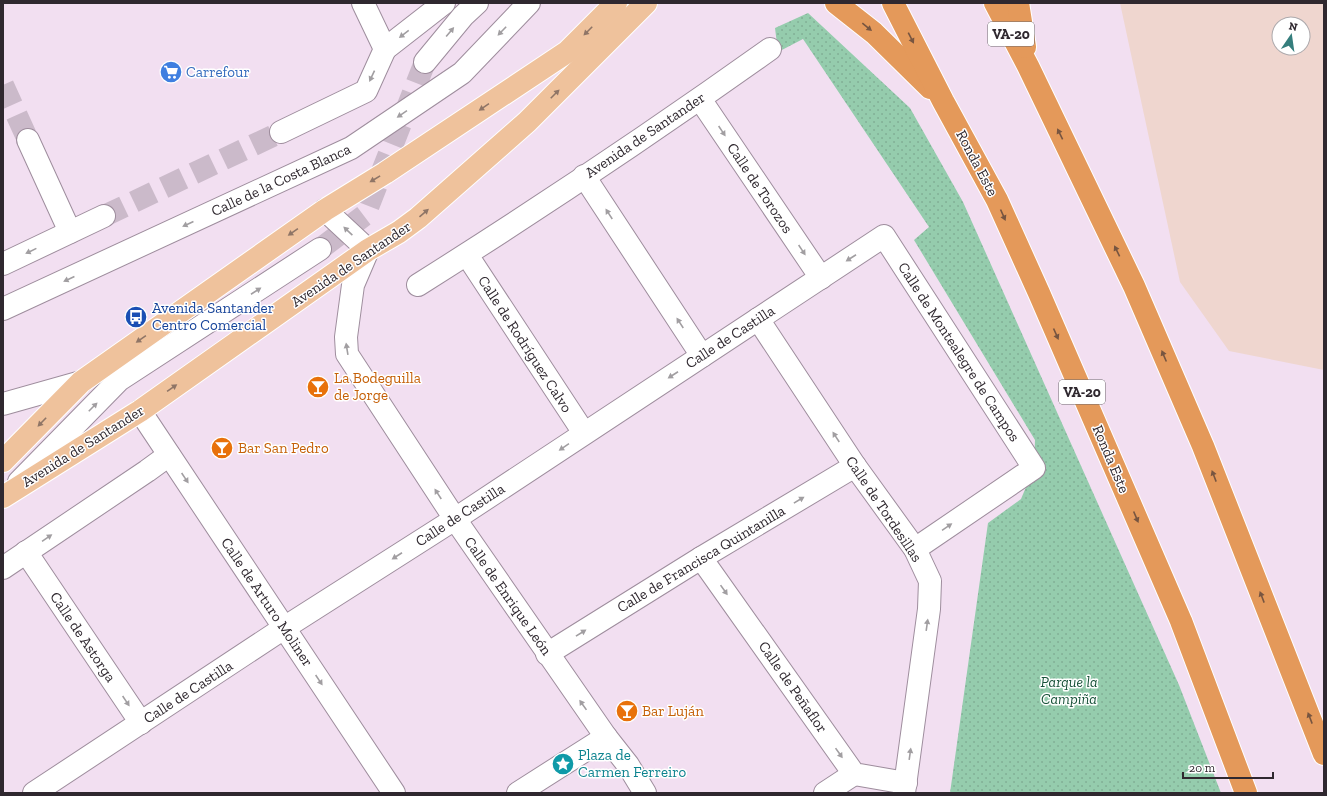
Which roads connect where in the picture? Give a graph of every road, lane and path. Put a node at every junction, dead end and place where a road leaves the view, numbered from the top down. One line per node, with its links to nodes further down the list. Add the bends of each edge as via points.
1 (363, 3): 11 (street)
2 (444, 3): 11 (street, one-way to 11)
3 (477, 3): 13 (street, one-way to 3)
4 (529, 3): 30 (street, Calle de la Costa Blanca, one-way to 30, via 462,73 351,148)
5 (616, 3): 20 (main road, Avenida de Santander, one-way to 20, via 567,52)
6 (646, 3): 25 (main road, Avenida de Santander, one-way to 6, via 418,218 528,122)
7 (836, 3): 16 (highway, one-way to 16, via 874,33)
8 (893, 3): 16 (highway, Ronda Este / VA-20, one-way to 16)
9 (995, 3): 14 (highway, VA-20)
10 (1018, 3): 14 (highway)
11 (385, 49): 17 (street, one-way to 17, via 366,91)
12 (770, 49): 15 (street, Avenida de Santander)
13 (425, 62)
14 (1028, 66): 50 (highway, VA-20, one-way to 14, via 1203,446 1138,293)
15 (700, 99): 19 (street, Avenida de Santander); 28 (street, Calle de Torozos, one-way to 28)
16 (943, 101): 58 (highway, Ronda Este / VA-20, one-way to 58, via 997,200 1088,406 1181,621)
17 (281, 132)
18 (28, 140): 22 (street)
19 (584, 176): 26 (street, Avenida de Santander); 32 (street, one-way to 19)
20 (325, 210): 25 (street, one-way to 20); 33 (main road, Avenida de Santander, one-way to 33)
21 (104, 216): 22 (street)
22 (70, 232): 27 (street, one-way to 27)
23 (884, 236): 28 (street, Calle de Castilla, one-way to 28); 42 (street, Calle de Montealegre de Campos, one-way to 23, via 1034,468)
24 (320, 249): 40 (street, one-way to 24, via 119,380)
25 (368, 250): 35 (main road, Avenida de Santander, one-way to 25); 41 (street, Calle de Enrique León, one-way to 25, via 348,354 346,336 353,285)
26 (467, 255): 29 (street, Avenida de Santander); 36 (street, Calle de Rodríguez Calvo)
27 (3, 264)
28 (821, 278): 31 (street, Calle de Castilla)
29 (418, 285)
30 (3, 309)
31 (758, 319): 32 (street, Calle de Castilla); 39 (street, Calle de Tordesillas, one-way to 31)
32 (702, 356): 36 (street, Calle de Castilla, one-way to 36)
33 (81, 382): 34 (street, Avenida de Santander); 38 (main road, Avenida de Santander, one-way to 38)
34 (3, 404)
35 (140, 411): 37 (street, Calle de Arturo Moliner); 40 (main road, Avenida de Santander)
36 (584, 433): 41 (street, Calle de Castilla, one-way to 41)
37 (169, 454): 43 (street, one-way to 37); 46 (street, Calle de Arturo Moliner, one-way to 46)
38 (3, 461)
39 (855, 466): 42 (street, Calle de Tordesillas); 44 (street, Calle de Francisca Quintanilla, one-way to 39)
40 (5, 496)
41 (455, 519): 46 (street, Calle de Castilla, one-way to 46); 47 (street, Calle de Enrique León)
42 (915, 549): 52 (street, Calle de Tordesillas, one-way to 42, via 929,609 930,581)
43 (26, 552): 45 (street); 48 (street, Calle de Astorga, one-way to 48)
44 (701, 558): 47 (street, Calle de Francisca Quintanilla, one-way to 44); 51 (street, Calle de Peñaflor, one-way to 51)
45 (3, 568)
46 (284, 628): 48 (street, Calle de Castilla); 53 (street, Calle de Arturo Moliner, one-way to 53)
47 (547, 654): 49 (street, Calle de Enrique León, one-way to 47)
48 (140, 723): 54 (street, Calle de Castilla)
49 (606, 737): 55 (street); 56 (street, Calle de Enrique León, via 628,765)
50 (1324, 754)
51 (854, 774): 52 (street); 57 (street)
52 (905, 788)
53 (387, 791)
54 (34, 793)
55 (518, 793)
56 (645, 793)
57 (826, 793)
58 (1246, 793)

